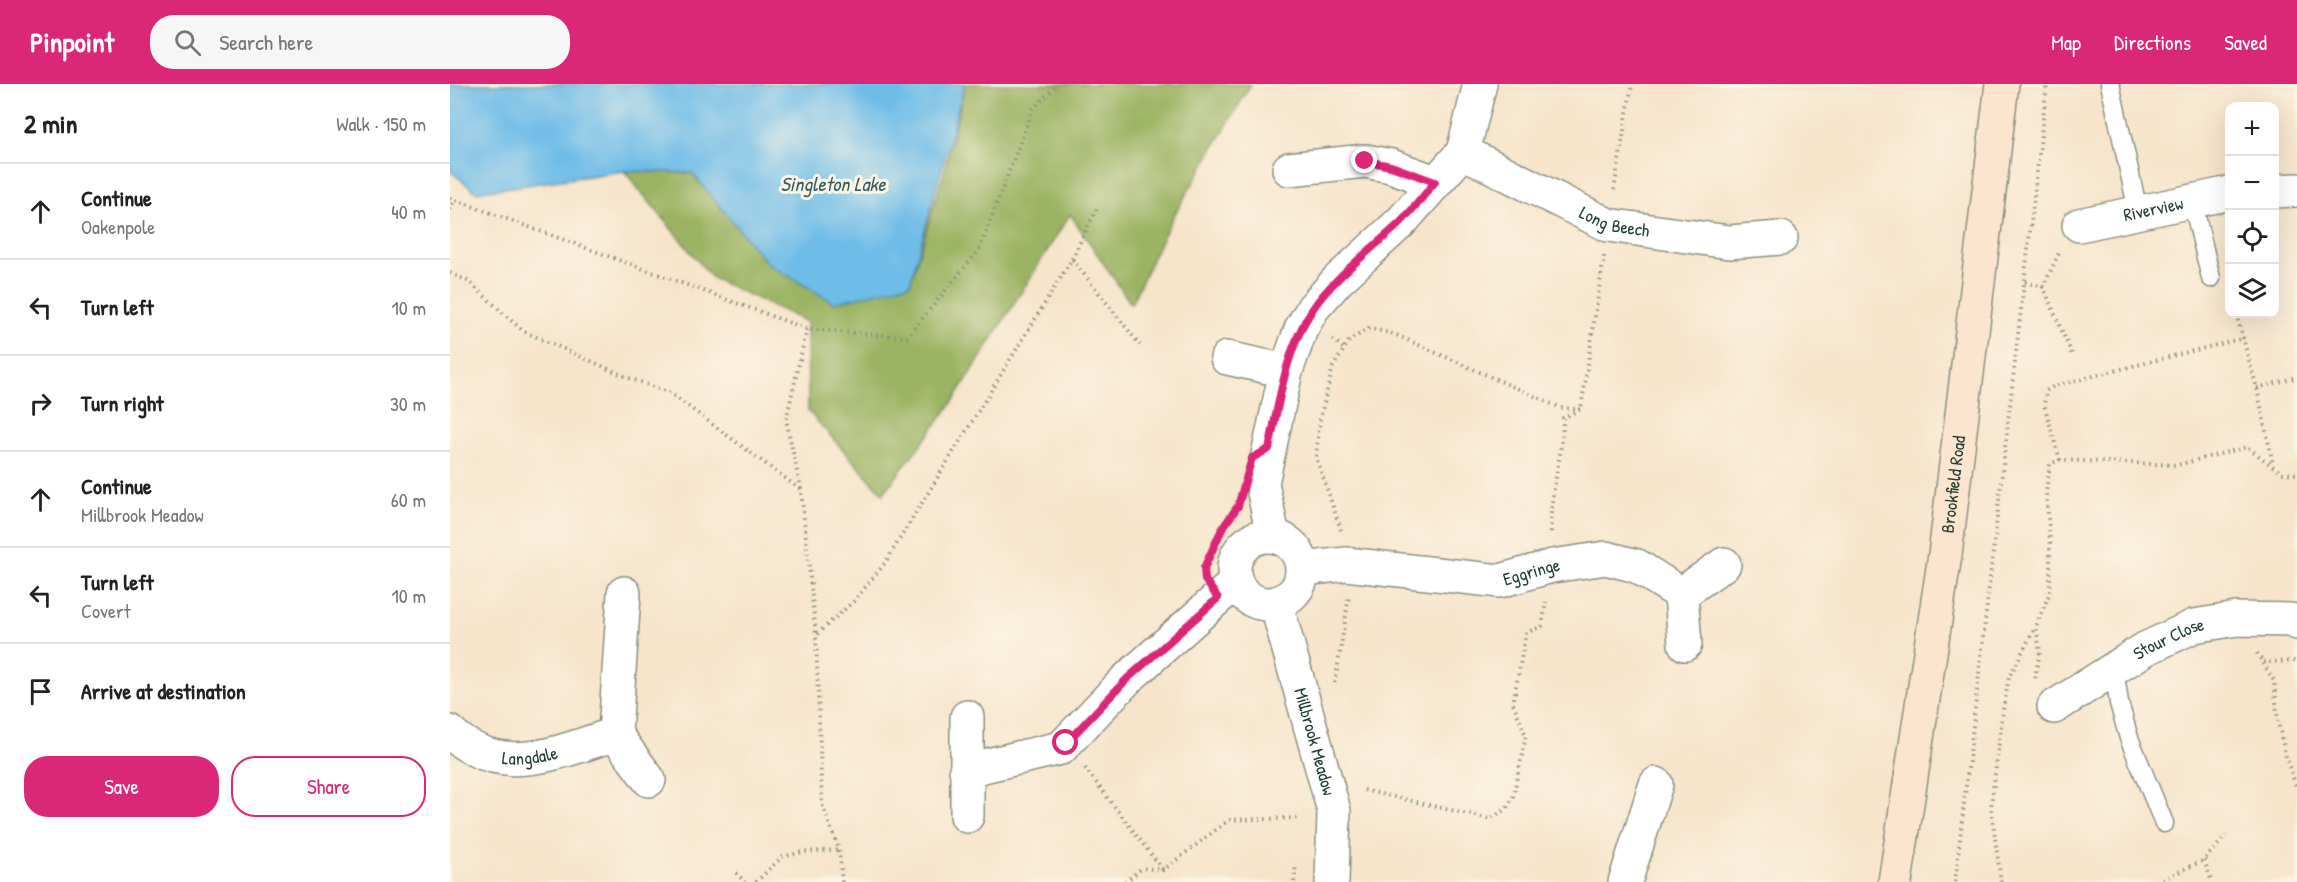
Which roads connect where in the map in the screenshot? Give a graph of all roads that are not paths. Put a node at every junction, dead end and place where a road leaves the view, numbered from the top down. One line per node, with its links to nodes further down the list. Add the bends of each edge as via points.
1 (1480, 84): 4 (street)
2 (2002, 84): 38 (main road, Brookfield Road, via 1945,555)
3 (2110, 84): 11 (lane)
4 (1463, 152): 6 (street); 13 (street, Long Beech, via 1608,225 1729,242)
5 (1289, 169): 6 (street, via 1365,161)
6 (1435, 182): 16 (street, via 1401,222 1313,308)
7 (2297, 190): 8 (street)
8 (2279, 191)
9 (2225, 194): 10 (street, Riverview)
10 (2192, 200): 11 (street, Riverview); 14 (lane)
11 (2138, 211): 12 (street, Riverview)
12 (2079, 225)
13 (1781, 238)
14 (2211, 278)
15 (1227, 358): 16 (street)
16 (1286, 371): 17 (street, via 1262,483)
17 (1273, 536): 19 (street, via 1292,544); 20 (street, via 1261,536 1242,548)
18 (1724, 564): 22 (street)
19 (1303, 569): 22 (street, Eggringe, via 1346,564 1500,581 1552,566 1606,558 1637,566); 23 (street, via 1296,591)
20 (1227, 590): 23 (street, via 1266,604); 31 (street, via 1127,679 1061,748)
21 (624, 593): 30 (street)
22 (1681, 594): 25 (street)
23 (1276, 603): 36 (street, Millbrook Meadow, via 1334,811)
24 (2297, 623): 26 (street, Stour Close, via 2237,619 2194,626)
25 (1685, 644)
26 (2114, 668): 27 (street, Stour Close); 35 (lane, via 2129,738)
27 (2054, 707)
28 (967, 717): 31 (street)
29 (450, 732): 30 (street, Langdale, via 479,753 507,759 538,759)
30 (615, 734): 32 (street)
31 (966, 770): 34 (street)
32 (649, 780)
33 (1656, 784): 37 (street)
34 (967, 816)
35 (2164, 823)
36 (1332, 882)
37 (1625, 882)
38 (1895, 882)

